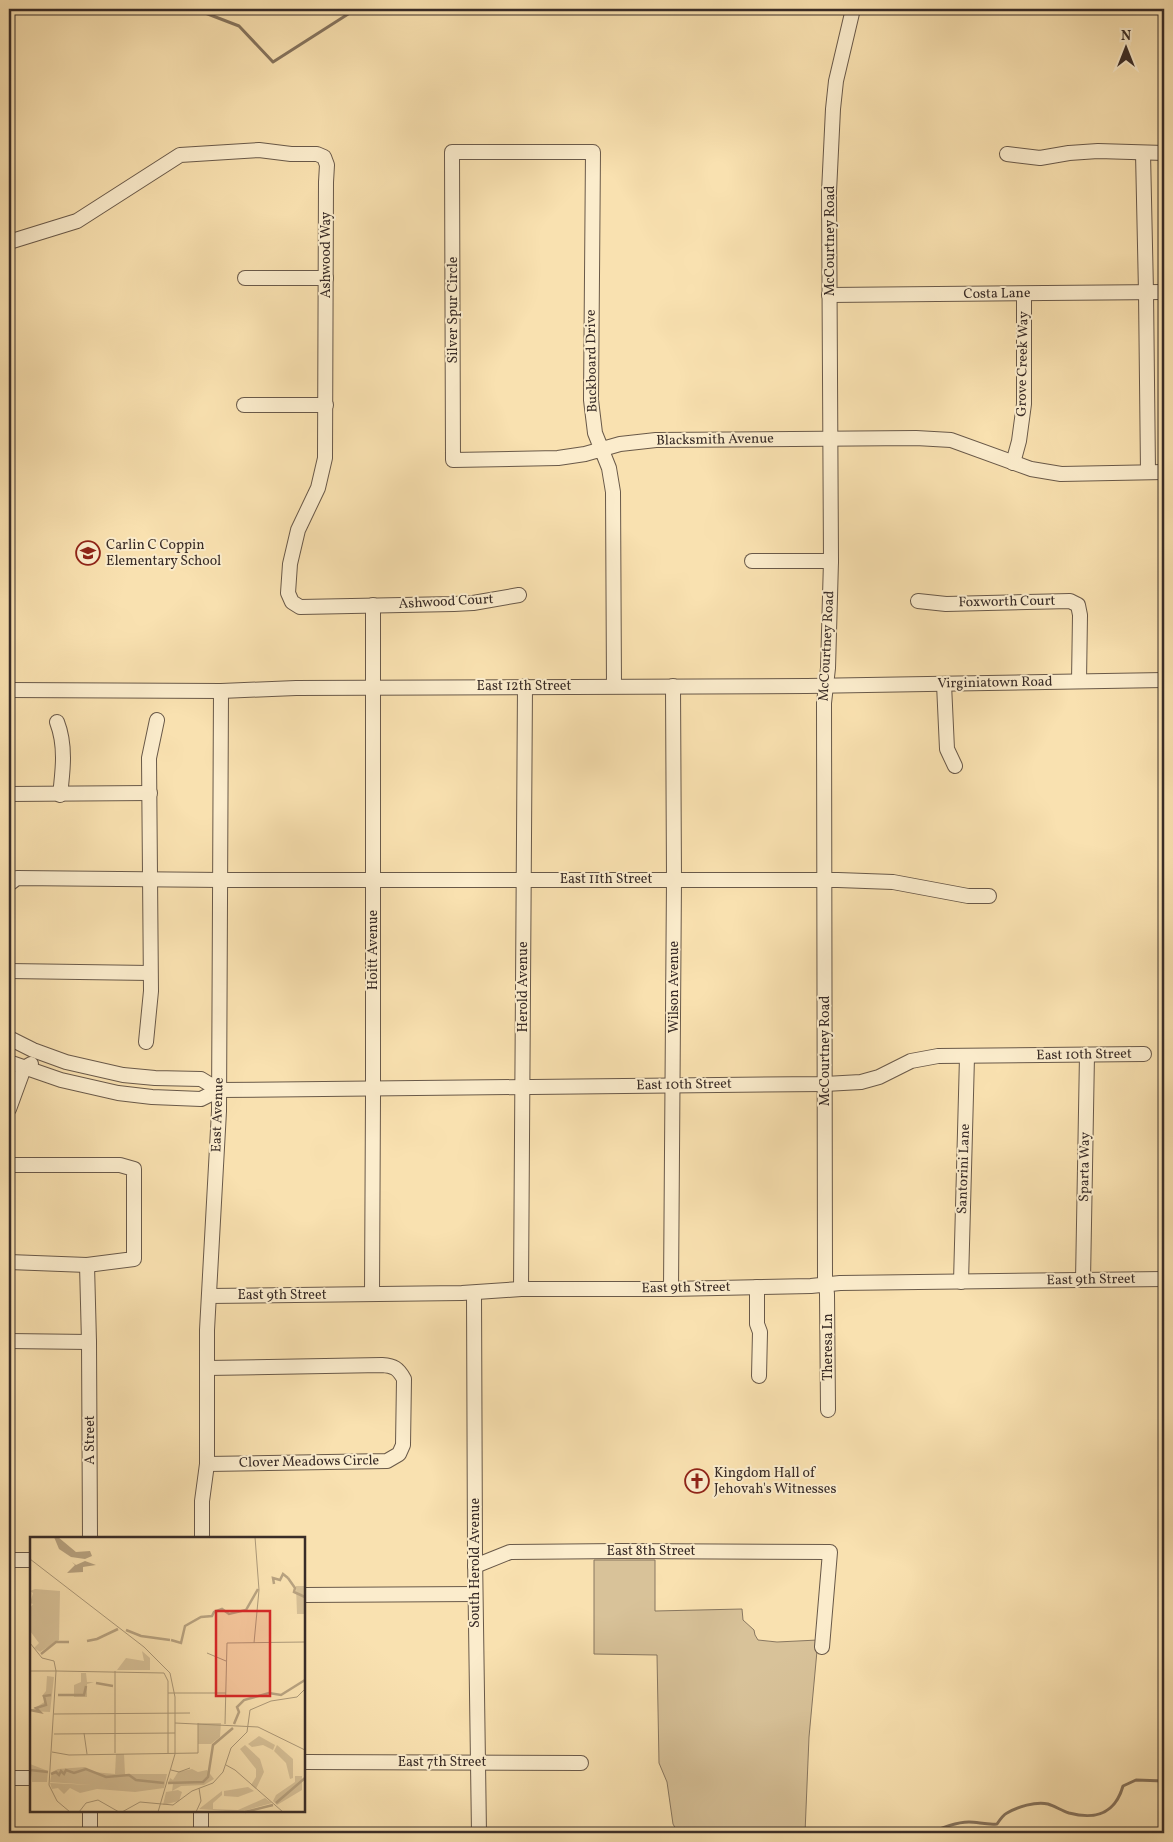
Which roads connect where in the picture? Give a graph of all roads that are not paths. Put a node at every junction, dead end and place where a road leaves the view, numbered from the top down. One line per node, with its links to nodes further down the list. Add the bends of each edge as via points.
1 (853, 9): 12 (street, McCourtney Road, via 836,81 833,109)
2 (593, 152): 16 (street, Buckboard Drive, via 591,400 595,433); 16 (street, Silver Spur Circle, via 452,152 453,460 558,458)
3 (1143, 153): 4 (street); 5 (street, via 1069,153 1040,158); 9 (street)
4 (1164, 153)
5 (1007, 154)
6 (9, 242): 8 (street, Ashwood Way, via 77,221 180,155 258,150 316,154 324,157 327,165)
7 (245, 278): 8 (street)
8 (326, 278): 14 (street, Ashwood Way)
9 (1146, 292): 10 (street, Costa Lane); 11 (street, Costa Lane); 18 (street)
10 (1164, 292)
11 (1024, 294): 12 (street, Costa Lane); 17 (street, Grove Creek Way, via 1024,404 1020,441)
12 (829, 295): 15 (street, McCourtney Road)
13 (244, 406): 14 (street)
14 (326, 406): 24 (street, Ashwood Way, via 323,472 298,530 288,592 292,602 300,607)
15 (830, 438): 16 (street, Blacksmith Avenue, via 656,440 620,444); 17 (street, Blacksmith Avenue, via 951,440); 21 (street, McCourtney Road)
16 (601, 450): 29 (street, Buckboard Drive, via 609,468 612,492)
17 (1013, 463): 18 (street, Blacksmith Avenue, via 1060,474)
18 (1148, 472): 19 (street, Blacksmith Avenue)
19 (1164, 472)
20 (752, 561): 21 (street)
21 (831, 561): 31 (street, McCourtney Road)
22 (519, 595): 24 (street, Ashwood Court, via 474,603)
23 (918, 601): 26 (street, Foxworth Court, via 946,604 1070,601 1078,605 1080,615)
24 (373, 605): 32 (street, Hoitt Avenue)
25 (1164, 680): 26 (street, Virginiatown Road)
26 (1079, 681): 27 (street, Virginiatown Road)
27 (944, 684): 31 (street, Virginiatown Road); 37 (street, via 947,749)
28 (525, 686): 29 (street, East 12th Street); 32 (street, East 12th Street); 43 (street, Herold Avenue)
29 (614, 686): 30 (street, East 12th Street)
30 (673, 686): 31 (street, East 12th Street); 44 (street, Wilson Avenue)
31 (826, 686): 46 (street, McCourtney Road)
32 (373, 687): 34 (street, East 12th Street); 42 (street, Hoitt Avenue)
33 (9, 690): 34 (street, East 12th Street)
34 (221, 691): 45 (street, East Avenue)
35 (157, 720): 38 (street, via 149,758)
36 (57, 722): 40 (street, via 62,733 64,762)
37 (955, 766)
38 (150, 793): 40 (street); 41 (street)
39 (9, 794): 40 (street)
40 (60, 794)
41 (150, 878): 45 (street, East 11th Street); 47 (street, East 11th Street, via 17,878); 50 (street)
42 (373, 879): 43 (street, East 11th Street); 45 (street, East 11th Street); 64 (street, Hoitt Avenue)
43 (523, 879): 44 (street, East 11th Street); 63 (street, Herold Avenue)
44 (674, 879): 46 (street, East 11th Street); 62 (street, Wilson Avenue)
45 (221, 880): 58 (street, East Avenue)
46 (824, 880): 48 (street, East 11th Street, via 893,882 968,896); 61 (street, McCourtney Road)
47 (9, 884)
48 (989, 896)
49 (9, 971): 50 (street)
50 (150, 973): 52 (street)
51 (9, 1038): 57 (street)
52 (146, 1042)
53 (1087, 1054): 54 (street, East 10th Street); 55 (street, East 10th Street); 73 (street, Sparta Way)
54 (1144, 1054)
55 (967, 1056): 61 (street, East 10th Street, via 938,1056 912,1061 861,1082); 74 (street, Santorini Lane)
56 (9, 1062): 59 (street)
57 (66, 1062): 59 (street, via 34,1062); 60 (street, via 123,1075)
58 (219, 1066): 60 (street); 65 (street, East Avenue)
59 (24, 1068): 66 (street, via 118,1093); 67 (street)
60 (201, 1079): 65 (street)
61 (825, 1084): 62 (street, East 10th Street); 75 (street, McCourtney Road)
62 (673, 1085): 63 (street, East 10th Street); 78 (street, Wilson Avenue)
63 (522, 1087): 64 (street, East 10th Street); 77 (street, Herold Avenue)
64 (373, 1088): 65 (street, East 10th Street); 80 (street, Hoitt Avenue)
65 (219, 1090): 66 (street); 68 (street, East Avenue)
66 (201, 1099): 68 (street)
67 (9, 1109)
68 (219, 1111): 81 (street, East Avenue)
69 (9, 1165): 71 (street, via 120,1165 134,1169 134,1259)
70 (9, 1262): 71 (street)
71 (87, 1265): 83 (street, A Street)
72 (1164, 1279): 73 (street, East 9th Street)
73 (1083, 1280): 74 (street, East 9th Street)
74 (961, 1282): 75 (street, East 9th Street)
75 (826, 1285): 76 (street, East 9th Street); 86 (street, Theresa Ln)
76 (757, 1287): 78 (street, East 9th Street); 85 (street)
77 (521, 1289): 78 (street, East 9th Street); 79 (street, East 9th Street)
78 (671, 1289)
79 (474, 1293): 80 (street, East 9th Street); 92 (street, South Herold Avenue)
80 (372, 1294): 81 (street, East 9th Street)
81 (209, 1296): 84 (street, East Avenue)
82 (9, 1342): 83 (street)
83 (90, 1342): 88 (street, A Street)
84 (207, 1368): 87 (street, East Avenue); 87 (street, Clover Meadows Circle, via 382,1365 393,1366 404,1379 403,1445 399,1454 387,1461)
85 (759, 1376)
86 (828, 1410)
87 (207, 1464): 89 (street, East Avenue)
88 (90, 1537)
89 (202, 1537)
90 (9, 1560): 91 (street)
91 (30, 1560)
92 (475, 1566): 93 (street, South Herold Avenue); 95 (street, East 8th Street, via 510,1552 830,1552)
93 (475, 1594): 94 (street); 97 (street, South Herold Avenue)
94 (305, 1595)
95 (822, 1647)
96 (305, 1762): 97 (street, East 7th Street)
97 (478, 1762): 98 (street, East 7th Street); 105 (street, South Herold Avenue)
98 (581, 1763)
99 (9, 1778): 100 (street)
100 (30, 1778)
101 (90, 1812): 103 (street)
102 (201, 1812): 104 (street)
103 (90, 1833)
104 (201, 1833)
105 (479, 1833)

